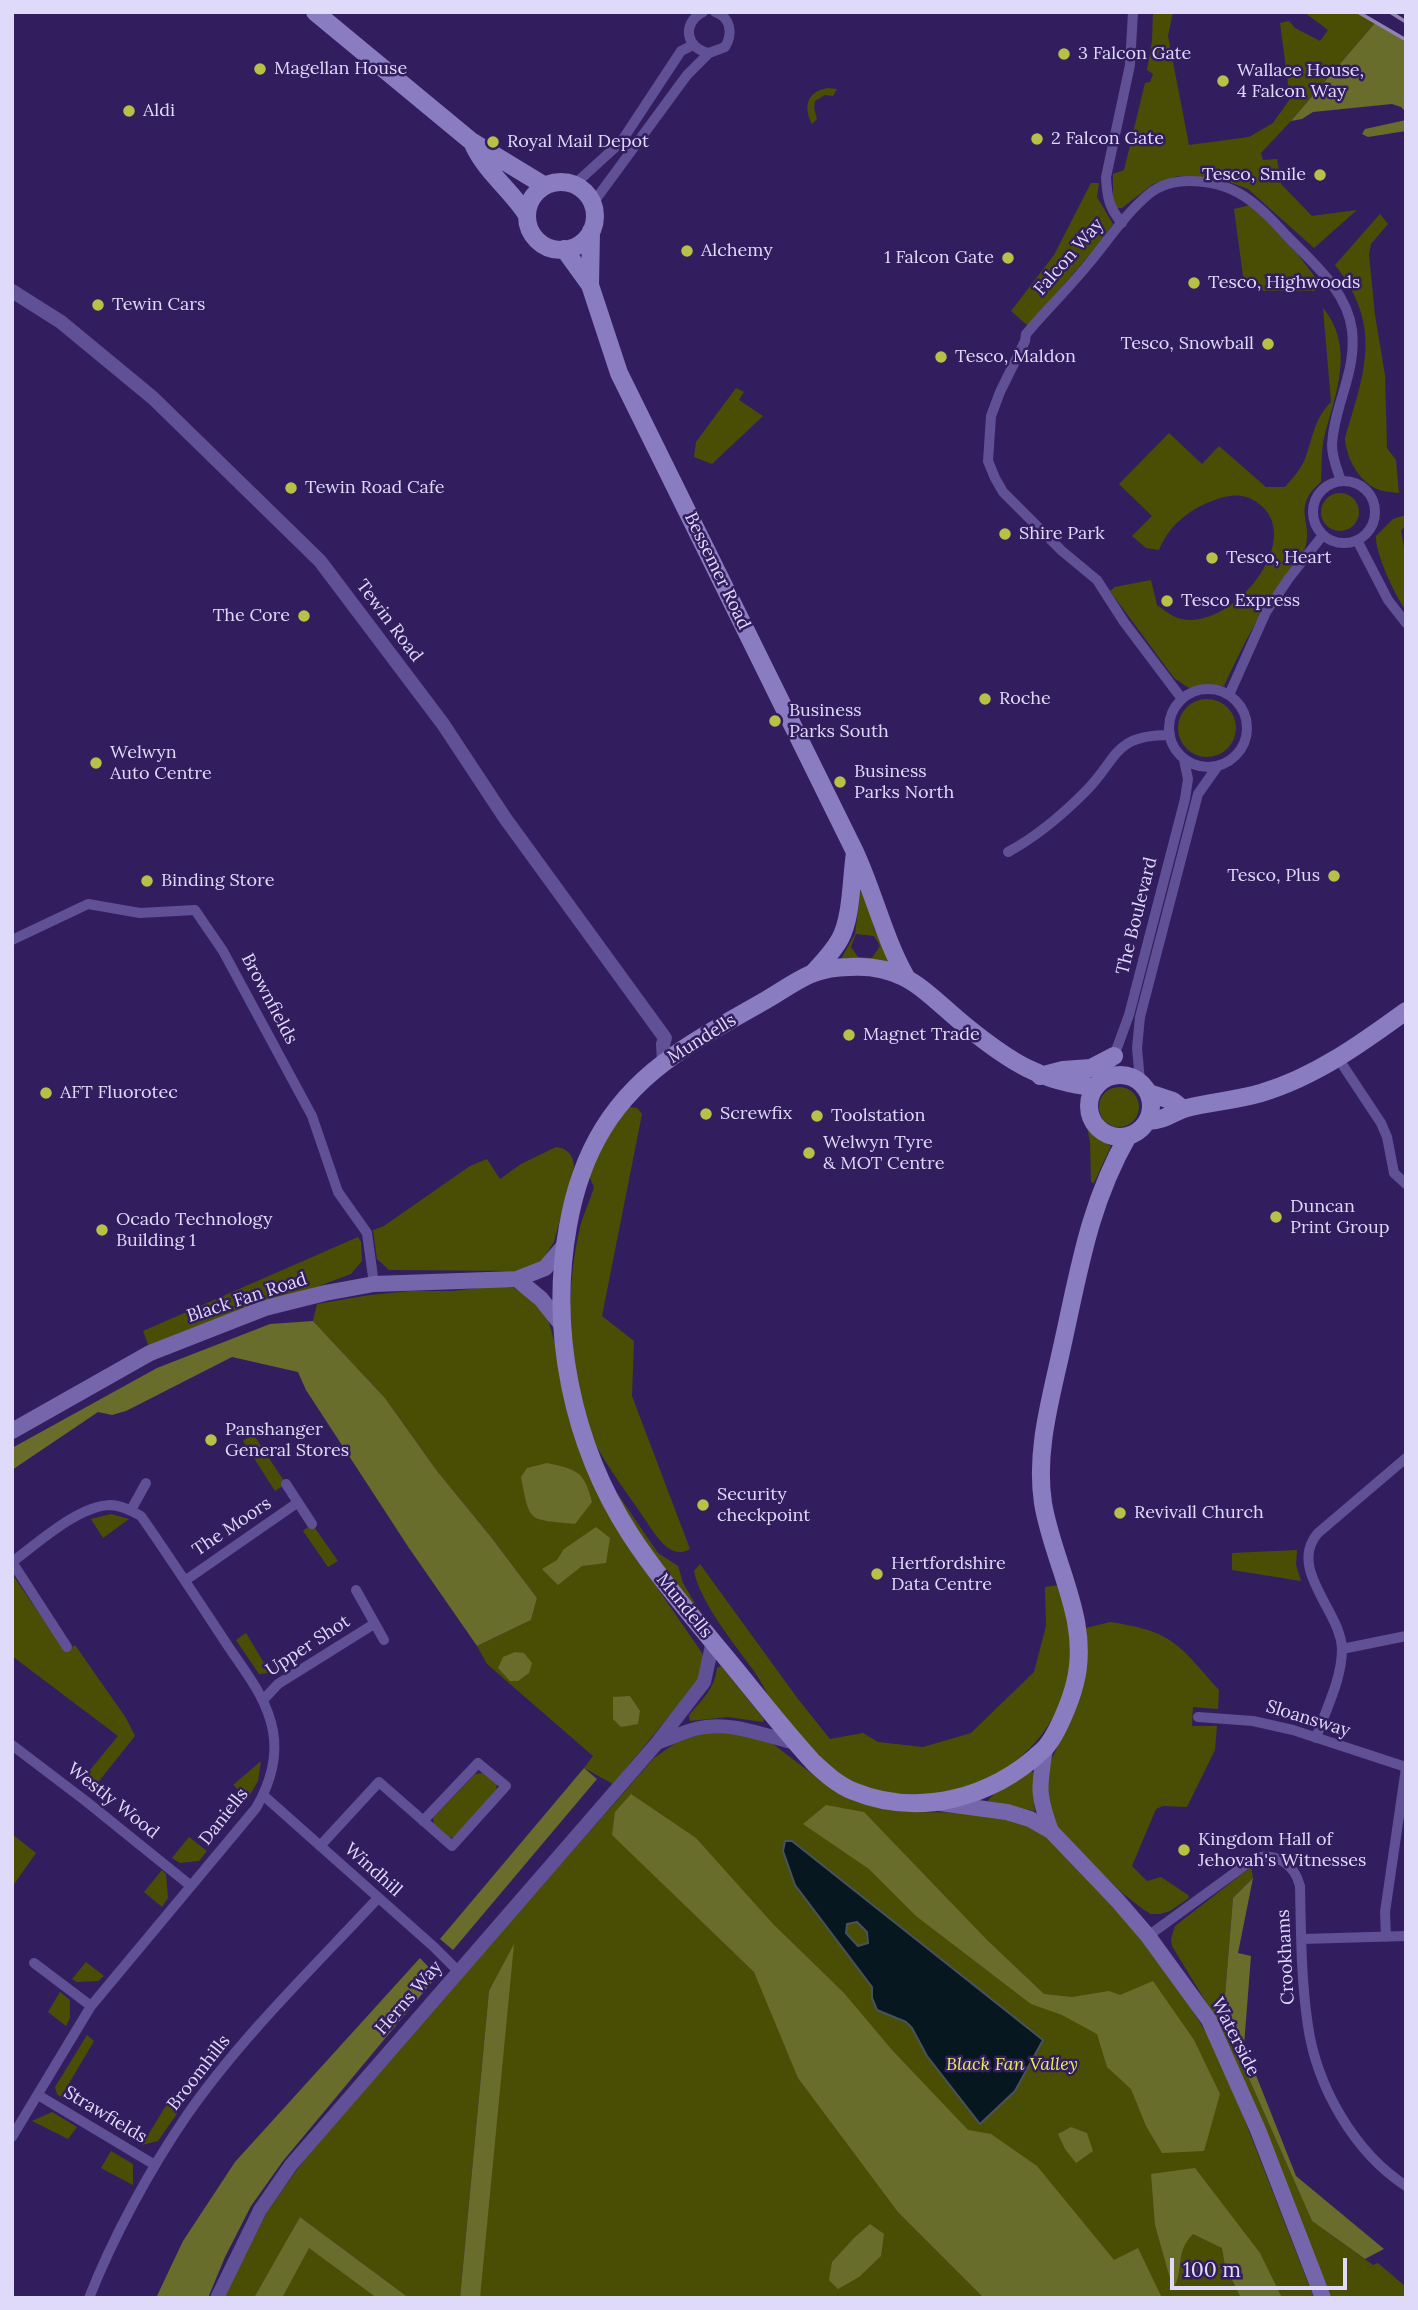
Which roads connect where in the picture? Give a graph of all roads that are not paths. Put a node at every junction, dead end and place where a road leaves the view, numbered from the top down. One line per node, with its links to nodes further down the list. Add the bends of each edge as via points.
1 (315, 12): 7 (main road)
2 (703, 12): 5 (street, via 690,25)
3 (1133, 12): 12 (street, via 1130,65 1106,177 1111,210)
4 (720, 13): 6 (street, via 730,34 719,51)
5 (692, 45): 6 (street); 8 (street, via 681,51 621,142)
6 (709, 53): 10 (street, via 687,75)
7 (471, 141): 9 (main road); 11 (main road)
8 (575, 184): 9 (main road, via 559,181); 10 (main road)
9 (545, 186): 11 (main road, via 530,201)
10 (593, 203): 13 (main road)
11 (527, 215): 14 (main road, via 536,238)
12 (1122, 223): 17 (street, Falcon Way, via 1151,192 1167,184 1209,181 1237,190 1255,203 1338,292 1347,309 1353,354 1332,447); 22 (street, Falcon Way, via 1026,334 991,416 988,461 1003,492 1097,580)
13 (592, 231): 14 (main road, via 581,243); 15 (main road, Bessemer Road)
14 (564, 249): 15 (main road, Bessemer Road)
15 (590, 285): 26 (main road, Bessemer Road, via 619,373)
16 (12, 291): 32 (street, Tewin Road, via 61,322 153,398 320,561 443,724 505,818)
17 (1341, 481): 18 (street, via 1323,489 1313,507); 19 (street, via 1360,485 1373,500 1374,519)
18 (1323, 535): 19 (street, via 1339,543); 21 (street, via 1266,612)
19 (1357, 540): 20 (street, via 1388,600)
20 (1406, 623)
21 (1229, 695): 22 (street, via 1200,690); 25 (street, via 1243,712 1247,733 1237,755)
22 (1182, 699): 23 (street, via 1170,719)
23 (1170, 735): 24 (street); 27 (street, via 1148,735 1115,752 1084,793)
24 (1184, 760): 25 (street); 34 (street, The Boulevard, via 1188,779 1185,799 1129,1015)
25 (1217, 767): 39 (street, The Boulevard, via 1198,794 1140,1017 1137,1048)
26 (855, 852): 29 (main road, via 844,930); 30 (main road, Bessemer Road)
27 (1008, 852)
28 (12, 940): 46 (street, Brownfields, via 88,904 140,913 195,909 223,951 312,1116 338,1192 367,1233)
29 (812, 974): 30 (main road, Mundells, via 851,966); 33 (main road, Mundells)
30 (906, 977): 37 (main road, Mundells, via 990,1045)
31 (1406, 1011): 35 (main road)
32 (665, 1038): 33 (street); 36 (street)
33 (692, 1042): 36 (main road, Mundells)
34 (1114, 1056): 37 (main road, via 1091,1068); 38 (street, The Boulevard)
35 (1338, 1058): 40 (main road, via 1262,1093); 43 (street, via 1381,1123 1394,1173)
36 (664, 1062): 44 (main road, Mundells, via 630,1093 594,1142 580,1174)
37 (1040, 1076): 38 (main road, Mundells, via 1059,1083)
38 (1100, 1083): 39 (main road, via 1124,1074); 42 (main road, via 1089,1108 1094,1124 1115,1138)
39 (1145, 1087): 40 (main road); 41 (main road, via 1152,1105)
40 (1183, 1109): 41 (main road)
41 (1147, 1121): 42 (main road, via 1143,1129)
42 (1128, 1136): 70 (main road, Mundells, via 1110,1166 1090,1222 1041,1456 1047,1523 1067,1583 1079,1655 1075,1685)
43 (1406, 1183)
44 (564, 1246): 45 (main road, Black Fan Road, via 545,1268); 47 (main road, Mundells)
45 (517, 1279): 46 (main road, Black Fan Road); 47 (main road)
46 (374, 1284): 48 (main road, Black Fan Road, via 265,1308 150,1353)
47 (561, 1324): 61 (main road, Mundells, via 579,1423 600,1479 636,1542)
48 (12, 1431)
49 (1406, 1458): 63 (street, via 1318,1533 1310,1546 1312,1574)
50 (146, 1483): 53 (street)
51 (286, 1484): 52 (street)
52 (298, 1503): 54 (street); 56 (street, The Moors)
53 (131, 1510): 55 (street, via 112,1505 90,1508); 56 (street, Daniells, via 141,1516)
54 (312, 1524)
55 (12, 1562): 62 (street)
56 (186, 1580): 64 (street, Daniells)
57 (356, 1590): 58 (street)
58 (374, 1624): 60 (street); 64 (street, Upper Shot, via 278,1684)
59 (1406, 1636): 63 (street)
60 (384, 1640)
61 (713, 1641): 67 (street, Herns Way, via 704,1682); 68 (main road, Mundells)
62 (67, 1647)
63 (1342, 1649): 66 (street, via 1339,1674)
64 (264, 1699): 72 (street, Daniells, via 275,1745)
65 (1198, 1717): 66 (street, Sloansway, via 1253,1721)
66 (1316, 1738): 71 (street, Sloansway)
67 (657, 1743): 68 (street, Herns Way, via 713,1726); 84 (street, Herns Way)
68 (796, 1743): 73 (main road, Mundells, via 824,1772 851,1790 900,1803)
69 (12, 1745): 77 (street, Westly Wood)
70 (1045, 1749): 73 (main road, Mundells, via 989,1788); 75 (main road, Waterside, via 1039,1786)
71 (1406, 1768): 81 (street)
72 (263, 1795): 76 (street, Windhill); 77 (street, Daniells)
73 (937, 1802): 75 (main road, Waterside, via 1007,1812)
74 (423, 1821): 74 (street, via 478,1763 506,1786 452,1846); 76 (street, via 379,1782)
75 (1051, 1831): 79 (main road, Waterside)
76 (320, 1846): 78 (street, Windhill)
77 (191, 1886): 85 (street, Daniells)
78 (378, 1898): 84 (street, Windhill); 88 (street, Broomhills, via 222,2070)
79 (1148, 1936): 82 (street, Crookhams, via 1255,1857 1268,1856 1282,1861 1298,1878); 92 (main road, Waterside, via 1209,2020 1258,2130)
80 (1406, 1936): 81 (street)
81 (1385, 1937): 82 (street)
82 (1302, 1939): 89 (street, Crookhams, via 1308,2028 1326,2083 1369,2157)
83 (34, 1963): 85 (street)
84 (457, 1971): 91 (street, Herns Way, via 291,2165 260,2210)
85 (91, 2006): 86 (street, Daniells)
86 (38, 2095): 87 (street, Daniells); 88 (street, Strawfields)
87 (12, 2137)
88 (155, 2165): 90 (street, Broomhills)
89 (1406, 2186)
90 (89, 2298)
91 (217, 2298)
92 (1323, 2298)

